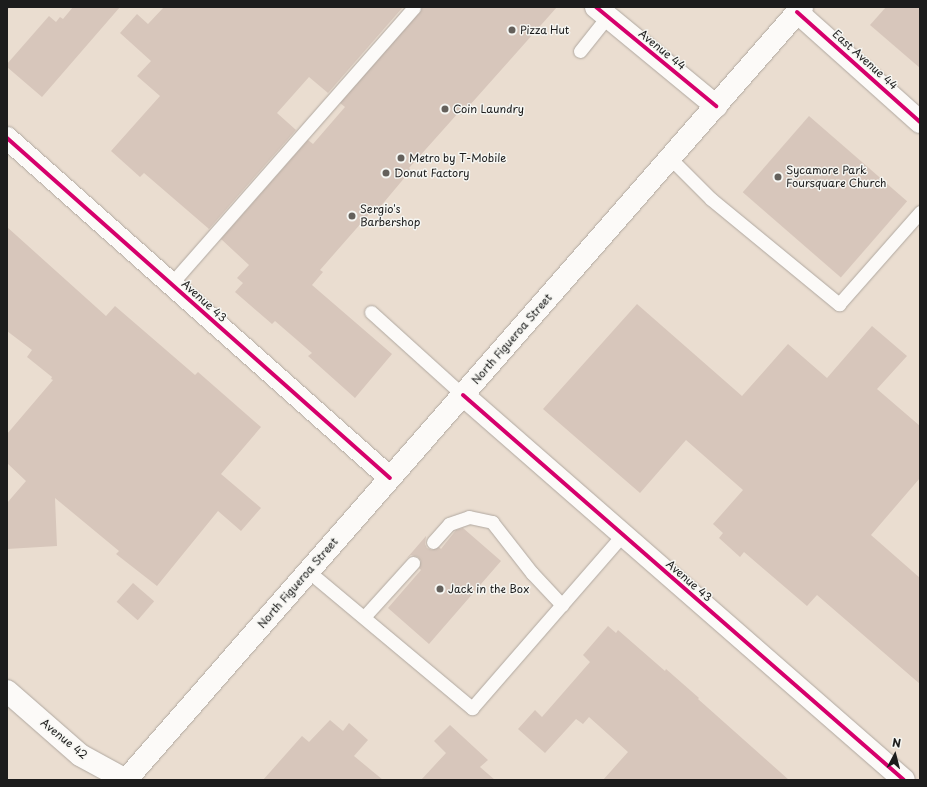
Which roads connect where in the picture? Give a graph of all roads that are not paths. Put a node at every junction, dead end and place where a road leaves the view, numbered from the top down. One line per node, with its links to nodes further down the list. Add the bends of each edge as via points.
1 (414, 7): 10 (lane)
2 (800, 10): 5 (street, North Figueroa Street); 6 (street, East Avenue 44)
3 (602, 12): 4 (lane); 5 (street, Avenue 44)
4 (580, 50)
5 (716, 106): 8 (street, North Figueroa Street)
6 (920, 122)
7 (7, 138): 10 (street, Avenue 43)
8 (670, 158): 9 (lane, via 711,199 839,304); 12 (street, North Figueroa Street)
9 (920, 212)
10 (171, 284): 13 (street, Avenue 43)
11 (370, 312): 12 (lane)
12 (463, 395): 13 (street, North Figueroa Street); 14 (street, Avenue 43)
13 (390, 478): 17 (street, North Figueroa Street)
14 (622, 534): 18 (lane); 22 (street, Avenue 43)
15 (433, 542): 18 (lane, via 449,524 468,517 492,522 532,573)
16 (413, 563): 19 (lane)
17 (308, 571): 19 (lane); 21 (street, North Figueroa Street)
18 (562, 605): 19 (lane, via 472,708)
19 (364, 617)
20 (7, 691): 21 (street, Avenue 42, via 80,755)
21 (126, 780)
22 (904, 780)

